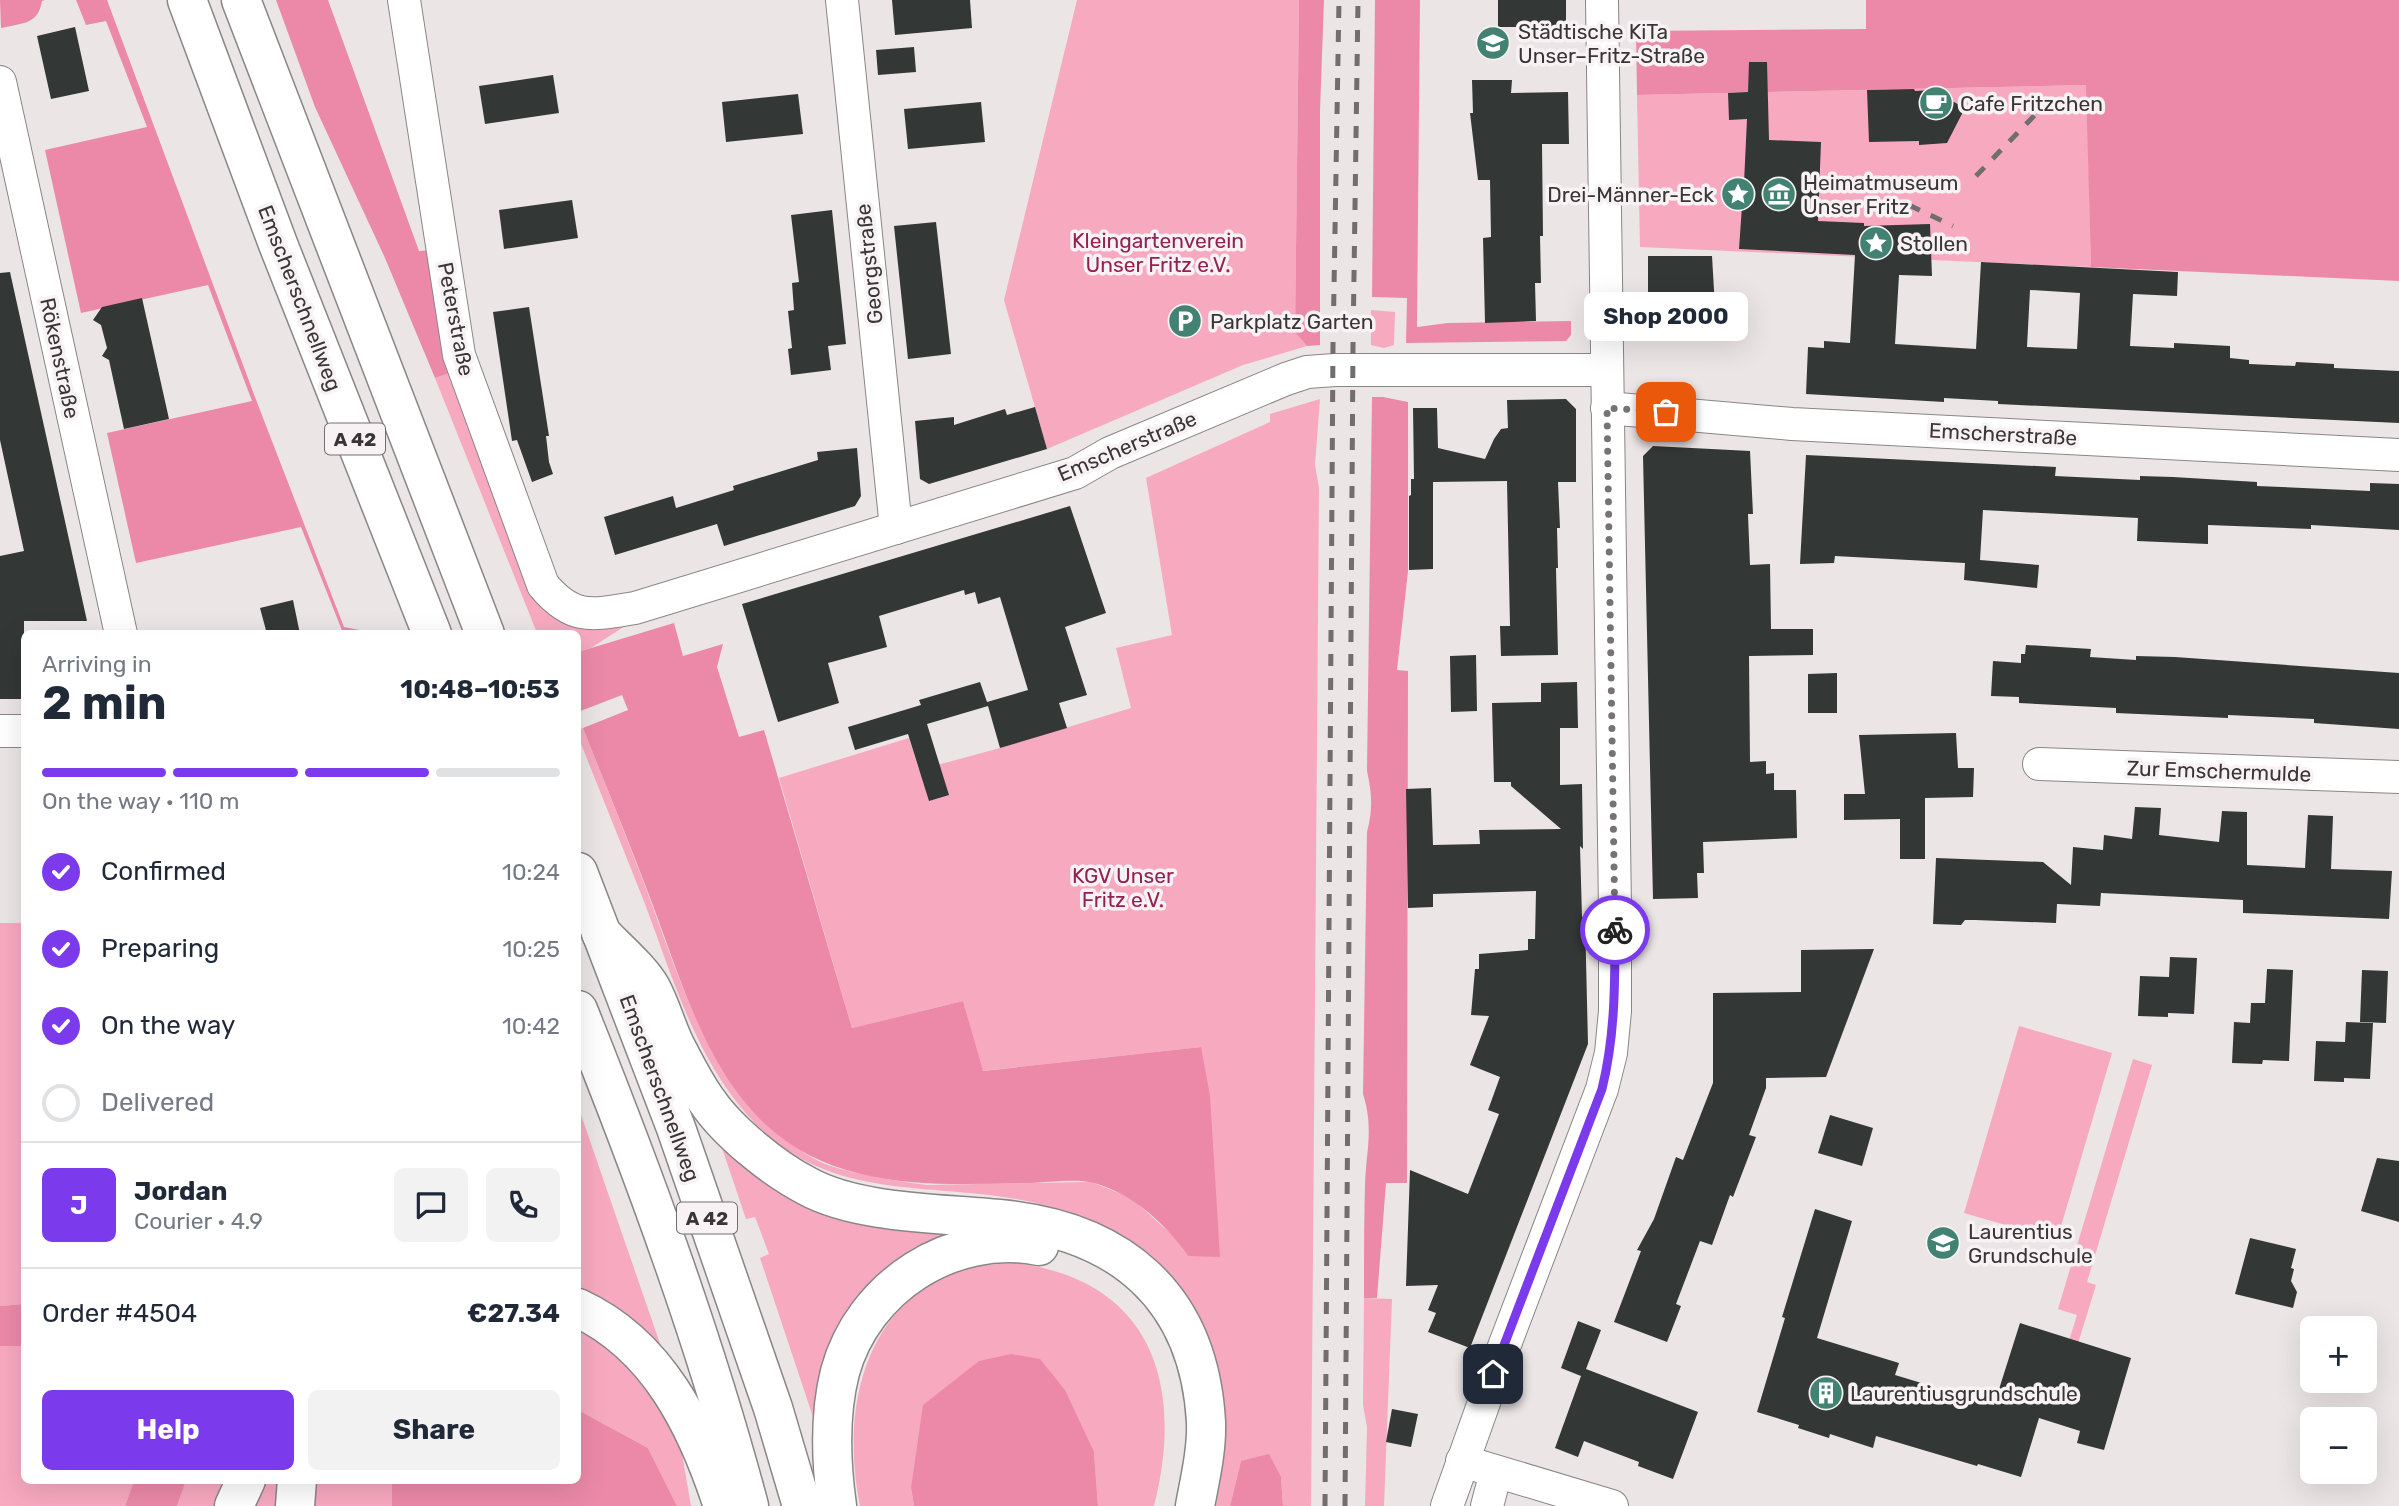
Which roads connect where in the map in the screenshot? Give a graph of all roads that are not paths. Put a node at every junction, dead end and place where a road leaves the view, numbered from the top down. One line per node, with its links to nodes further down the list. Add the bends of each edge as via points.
1 (187, 0): 13 (highway, Emscherschnellweg / A 42)
2 (242, 0): 14 (highway, A 42)
3 (404, 0): 11 (street, Peterstraße, via 458,355 543,585 557,602)
4 (842, 0): 10 (street, Georgstraße)
5 (1602, 0): 7 (street)
6 (0, 82): 12 (street, Rökenstraße)
7 (1608, 370): 8 (street); 10 (street, Emscherstraße, via 1307,372 1110,453 1075,472)
8 (1607, 408): 9 (street, Emscherstraße, via 1792,424); 23 (street, via 1615,962 1611,1054 1590,1125)
9 (2399, 455)
10 (896, 528): 11 (street, Emscherstraße, via 635,608 595,615)
11 (576, 610)
12 (120, 630)
13 (430, 630)
14 (483, 630)
15 (0, 731): 16 (street)
16 (21, 731)
17 (2039, 764): 18 (street, Zur Emschermulde)
18 (2399, 778)
19 (581, 880): 20 (highway, Emscherschnellweg / A 42)
20 (601, 933): 33 (highway, Emscherschnellweg / A 42, via 676,1128); 36 (highway, via 650,986 677,1050 708,1103 755,1153 808,1187 897,1211 1049,1225 1093,1241 1131,1265 1163,1296 1187,1334 1201,1376 1206,1425)
21 (581, 1017): 32 (highway, A 42, via 633,1147 729,1430)
22 (581, 1309): 31 (highway, via 628,1340 659,1373 685,1413)
23 (1462, 1461): 24 (street); 37 (street)
24 (1496, 1472): 38 (street); 39 (street)
25 (245, 1484): 28 (highway)
26 (262, 1484): 29 (highway)
27 (298, 1484): 30 (highway)
28 (234, 1506)
29 (259, 1506)
30 (295, 1506)
31 (723, 1506)
32 (749, 1506)
33 (802, 1506)
34 (837, 1506): 35 (highway, via 832,1437 835,1402 840,1372 866,1315 884,1295 928,1262 959,1249 1005,1243 1035,1245 1097,1266 1147,1308 1168,1341 1181,1380 1185,1427)
35 (1174, 1506)
36 (1195, 1506)
37 (1447, 1506)
38 (1487, 1506)
39 (1612, 1506)

